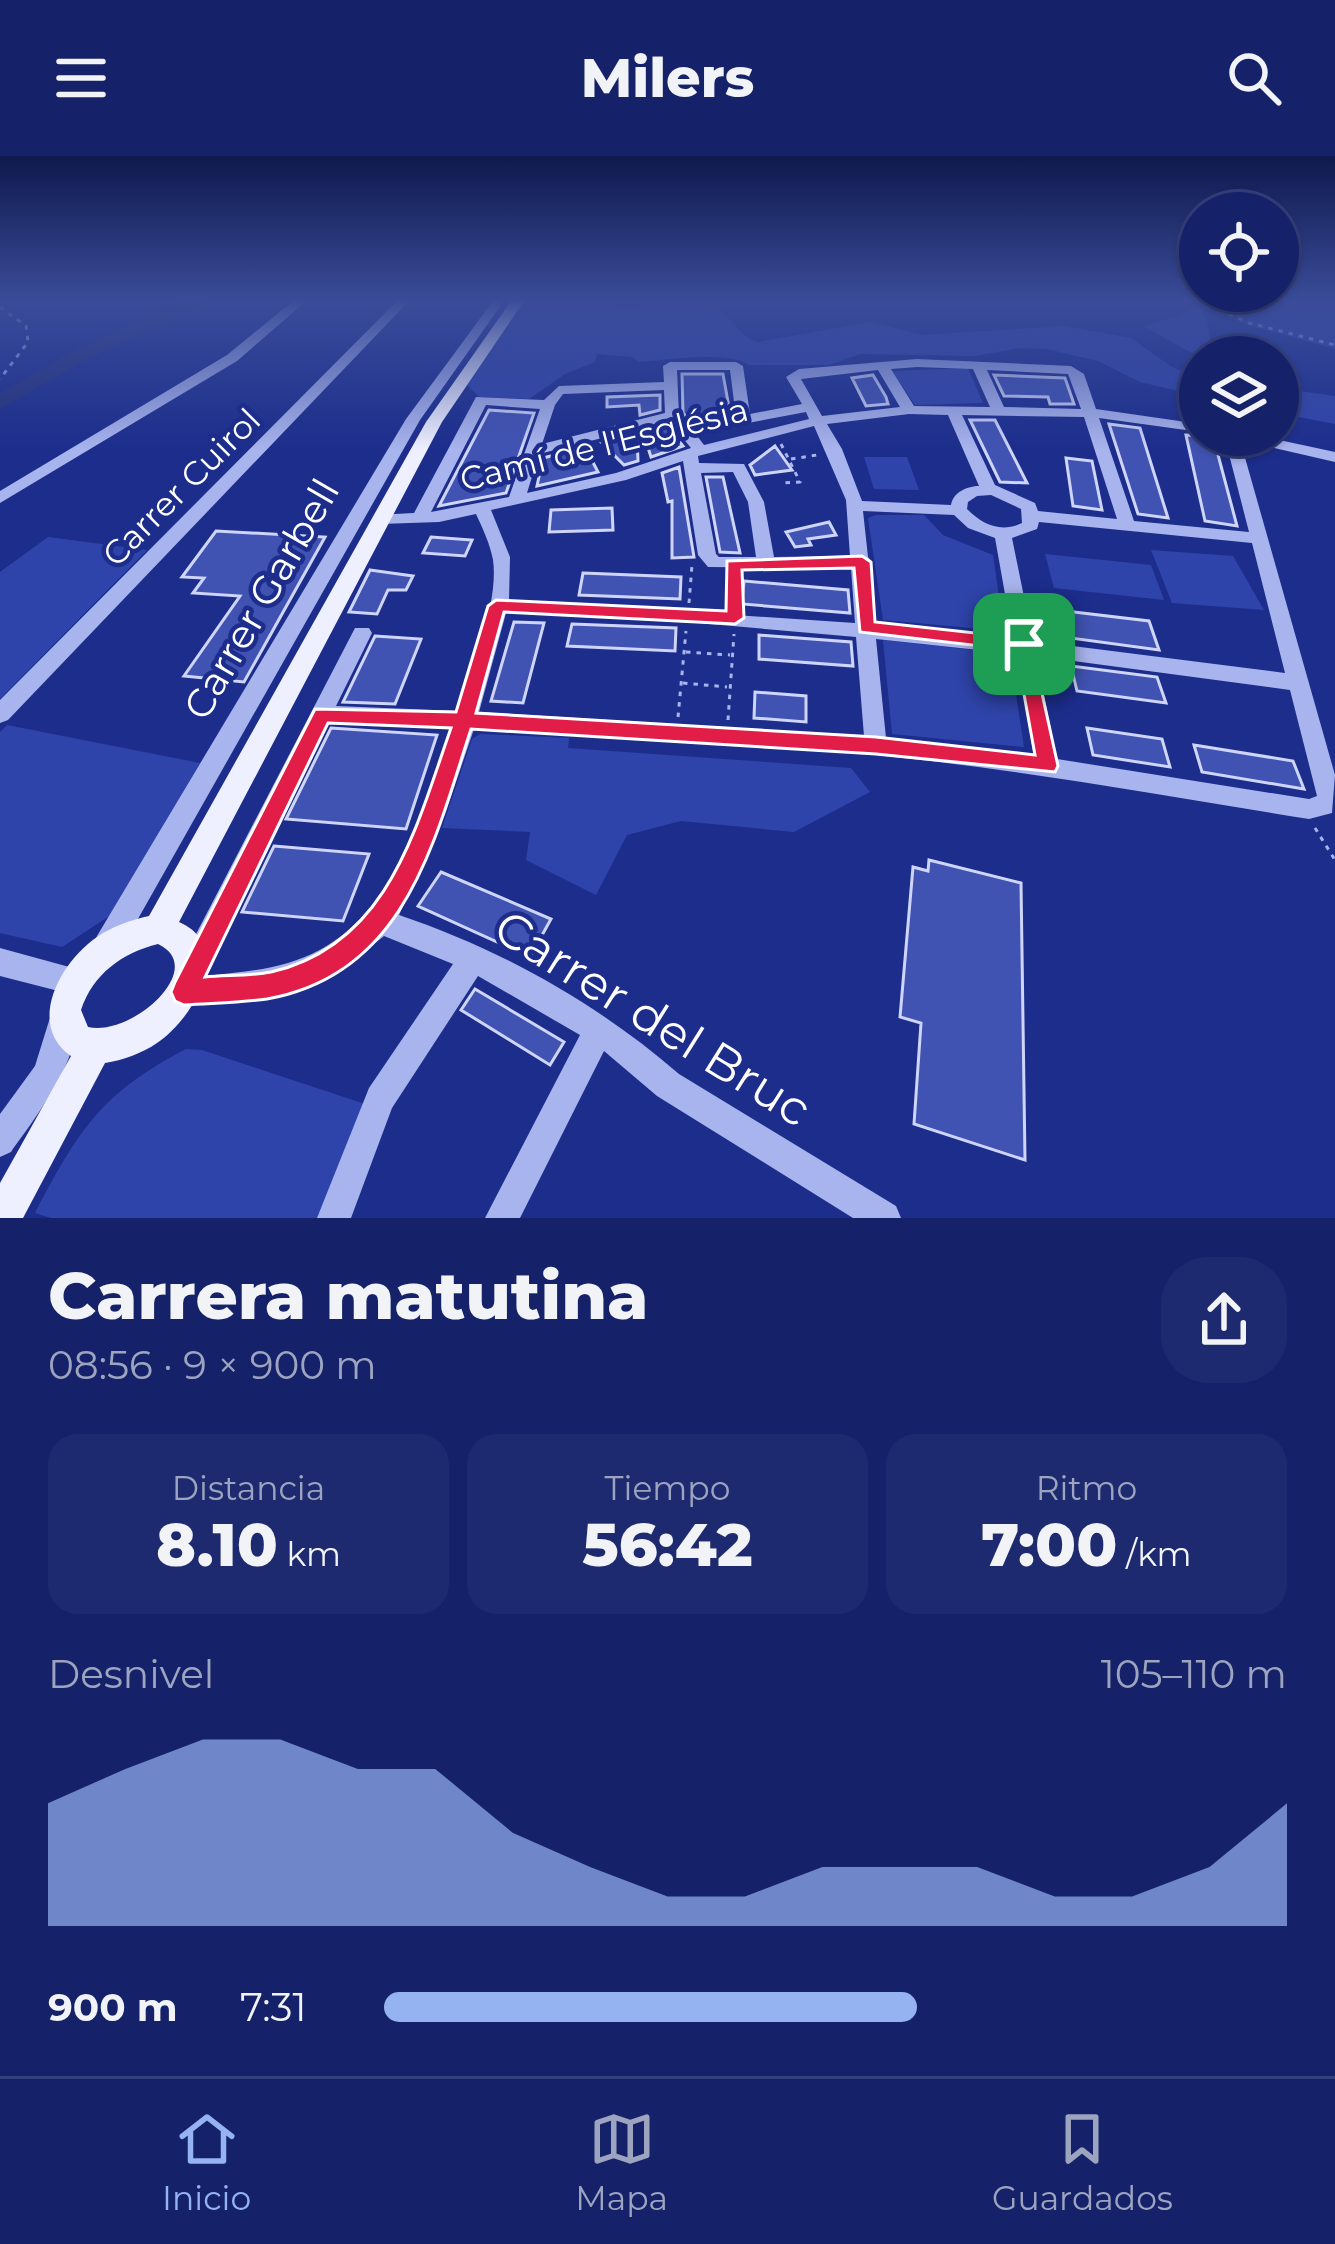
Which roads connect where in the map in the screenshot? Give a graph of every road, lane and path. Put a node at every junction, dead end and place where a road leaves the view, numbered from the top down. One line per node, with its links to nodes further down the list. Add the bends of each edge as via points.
1 (22, 351): 8 (path)
2 (241, 351): 30 (street)
3 (356, 351): 55 (street, Carrer Cuirol)
4 (463, 351): 66 (street, Carrer Garbell, via 413,419)
5 (484, 351): 36 (main road)
6 (977, 364): 7 (street); 12 (street); 14 (street, via 1071,370)
7 (882, 365): 13 (street); 17 (street, via 797,374 792,382)
8 (0, 379)
9 (671, 386): 10 (street, via 559,390); 15 (street); 16 (street, via 670,366 736,367)
10 (548, 405): 22 (street); 35 (street, via 481,400)
11 (952, 409): 12 (street, Camí de l'Església); 13 (street, Camí de l'Església); 28 (street)
12 (998, 409): 14 (street, Camí de l'Església)
13 (909, 410): 17 (street, Camí de l'Església)
14 (1093, 413): 18 (street, Camí de l'Església); 37 (street)
15 (672, 416): 19 (street); 22 (street)
16 (744, 419): 17 (street); 19 (street)
17 (817, 420): 20 (street, Camí de l'Església); 26 (path, via 819,455); 32 (street)
18 (1179, 425)
19 (683, 431): 24 (street)
20 (775, 432): 24 (street, Camí de l'Església); 26 (path)
21 (1299, 449): 25 (street)
22 (533, 451): 29 (street)
23 (1239, 456): 39 (street)
24 (695, 457): 29 (street, Camí de l'Església); 40 (street); 43 (street, via 738,466 756,502)
25 (1335, 457)
26 (790, 459): 27 (path, via 800,482)
27 (783, 483)
28 (988, 490): 33 (street, via 966,494); 34 (street, via 1022,500)
29 (517, 497): 31 (street, Camí de l'Església)
30 (0, 498)
31 (481, 506): 35 (street, Camí de l'Església); 44 (street, via 499,544)
32 (855, 506): 33 (street); 41 (street)
33 (959, 510): 38 (street)
34 (1033, 516): 37 (street); 38 (street, via 1021,532)
35 (420, 518): 36 (street, Camí de l'Església)
36 (381, 519): 65 (main road)
37 (1127, 525): 39 (street)
38 (1003, 534): 49 (street)
39 (1258, 538): 53 (street)
40 (707, 556): 42 (street); 45 (path, via 692,559)
41 (862, 562): 43 (street); 47 (street)
42 (733, 565): 43 (street); 46 (path)
43 (766, 565)
44 (496, 606): 45 (street); 57 (street)
45 (688, 614): 46 (street); 50 (path)
46 (735, 618): 47 (street); 51 (path)
47 (866, 628): 49 (street); 60 (street)
48 (362, 633): 56 (street)
49 (1024, 644): 53 (street); 61 (street)
50 (684, 651): 51 (path); 52 (path)
51 (733, 655): 54 (path)
52 (681, 683): 54 (path); 58 (path)
53 (1297, 683): 62 (street, via 1329,796)
54 (730, 687): 59 (path)
55 (0, 713)
56 (322, 714): 57 (street); 69 (street)
57 (464, 720): 58 (street); 64 (street, via 415,864)
58 (677, 730): 59 (street)
59 (728, 734): 60 (street)
60 (876, 746): 61 (street)
61 (1047, 766): 62 (street)
62 (1317, 808): 63 (path, via 1318,837)
63 (1335, 860)
64 (381, 922): 67 (street, Carrer del Bruc); 69 (street, via 323,966 270,985)
65 (159, 929): 66 (main road); 69 (main road, via 186,942)
66 (107, 946): 70 (main road)
67 (473, 957): 71 (street, Carrer del Bruc); 76 (street, via 380,1099)
68 (0, 962): 70 (street)
69 (187, 982): 72 (main road, via 145,1033)
70 (70, 997): 72 (main road, via 68,1029); 73 (street, via 48,1074)
71 (597, 1033): 74 (street, Carrer del Bruc); 77 (street)
72 (95, 1047): 75 (main road)
73 (0, 1141)
74 (869, 1215)
75 (2, 1218)
76 (334, 1218)
77 (502, 1218)

